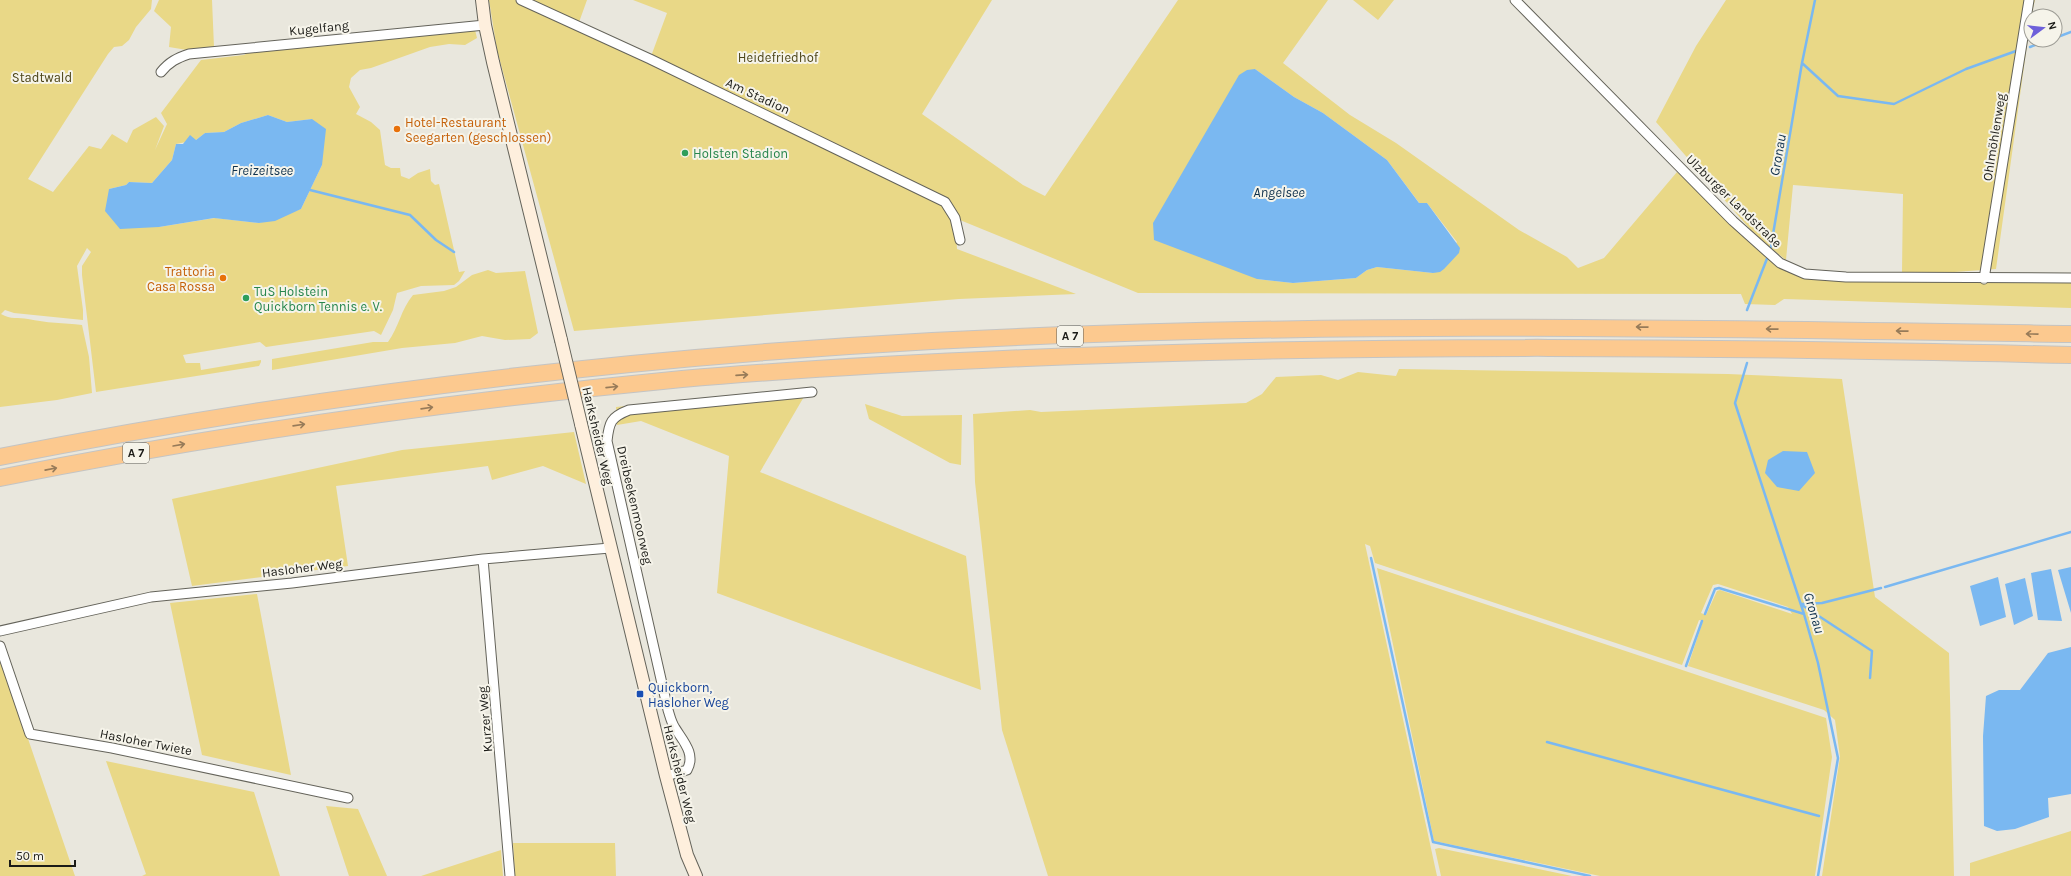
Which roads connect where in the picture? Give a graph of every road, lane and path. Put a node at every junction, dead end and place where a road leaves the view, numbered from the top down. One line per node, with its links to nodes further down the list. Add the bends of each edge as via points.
1 (482, 0): 5 (main road, Harksheider Weg)
2 (520, 0): 7 (street, Am Stadion, via 628,48 945,202 954,218)
3 (1515, 0): 9 (street, Ulzburger Landstraße, via 1759,246 1780,263 1805,274)
4 (2029, 0): 9 (street, Ohlmöhlenweg)
5 (485, 25): 6 (street, Kugelfang, via 188,54 167,64); 16 (main road, Harksheider Weg, bridge)
6 (161, 72)
7 (960, 240)
8 (2071, 278): 9 (street, Ulzburger Landstraße)
9 (1984, 279)
10 (2071, 334): 13 (highway, A 7, one-way to 13, via 1719,328 1345,328 1208,330 932,341 682,359 440,386 184,423)
11 (2071, 355): 14 (highway, A 7, one-way to 11, via 260,431 412,410 675,380 808,370 1098,355 1346,349 1599,347)
12 (812, 392): 20 (street, Dreibeekenmoorweg, via 629,410 612,420 608,430 607,441 668,710 674,727 689,750 690,765 687,770)
13 (0, 457)
14 (6, 477): 15 (highway)
15 (0, 486)
16 (610, 548): 17 (street, Hasloher Weg); 20 (main road, Harksheider Weg)
17 (483, 559): 18 (street, Hasloher Weg, via 292,583 151,597); 22 (street, Kurzer Weg)
18 (0, 631)
19 (0, 646): 21 (street, Hasloher Twiete, via 30,734 112,748)
20 (666, 776): 23 (main road, Harksheider Weg, via 687,855)
21 (348, 798)
22 (510, 876)
23 (696, 876)

